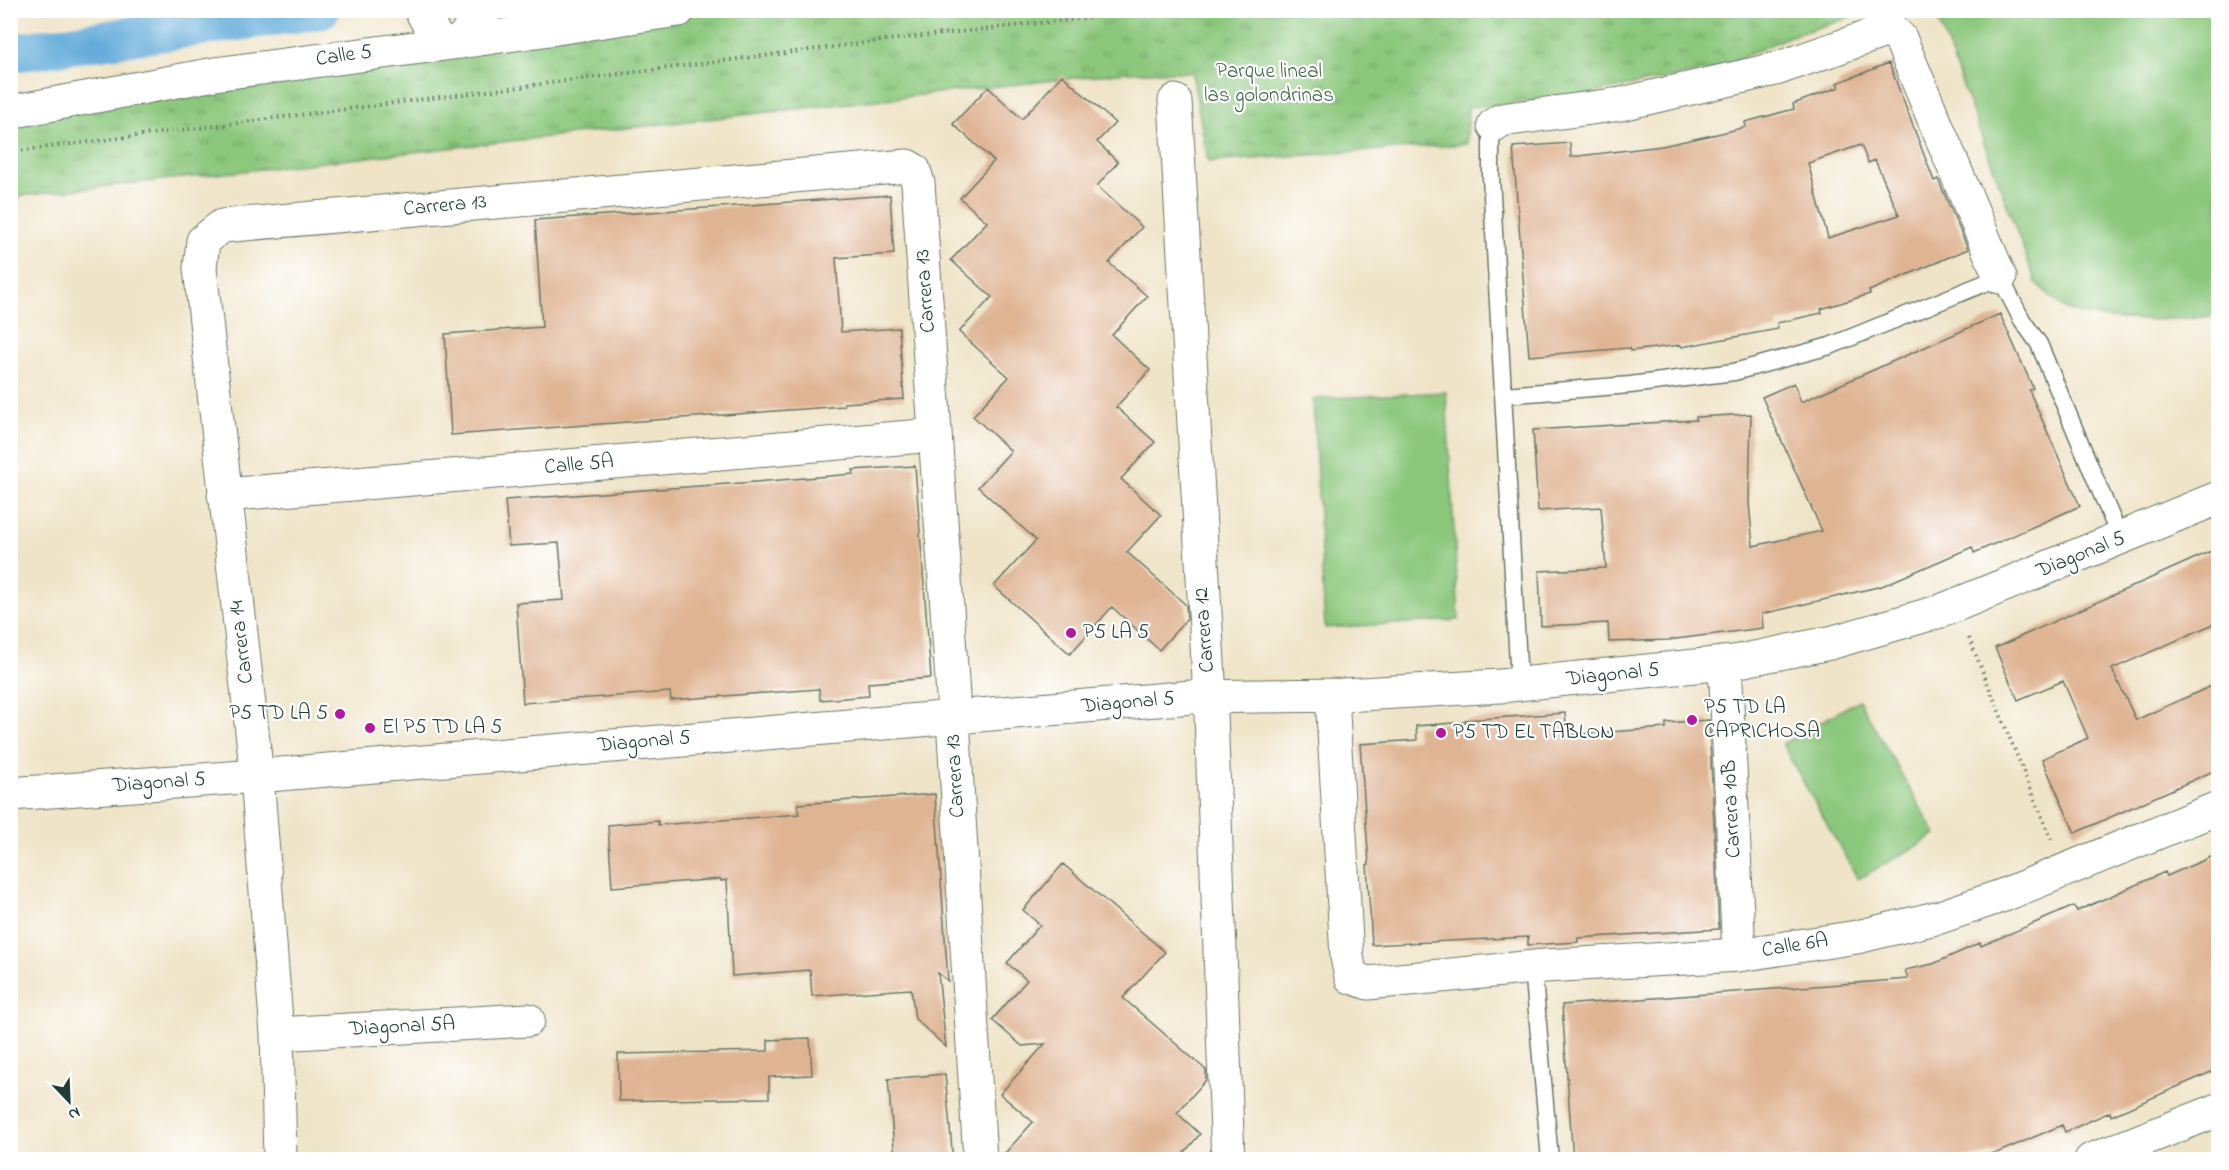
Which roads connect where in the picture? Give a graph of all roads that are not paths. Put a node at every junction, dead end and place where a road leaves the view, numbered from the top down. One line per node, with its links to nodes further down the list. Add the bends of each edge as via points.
1 (485, 10): 3 (street)
2 (679, 10): 3 (street, Calle 5)
3 (436, 28): 5 (street, Calle 5)
4 (1175, 100): 16 (street, Carrera 12)
5 (10, 112)
6 (1494, 125): 8 (street, via 1501,120 1621,104 1776,69 1891,29 1900,38); 9 (lane, via 1491,177)
7 (200, 268): 10 (street, Carrera 13, via 203,241 222,225 907,166 914,170 918,183); 11 (street, Carrera 14)
8 (2000, 277): 9 (lane, via 1830,346 1734,372); 13 (lane, via 2039,344)
9 (1504, 395): 15 (lane)
10 (934, 435): 11 (street, Calle 5A); 18 (street, Carrera 13)
11 (224, 495): 19 (street, Carrera 14)
12 (2218, 498): 13 (street, Diagonal 5)
13 (2120, 538): 14 (street, Diagonal 5, via 1941,612 1830,643)
14 (1722, 663): 15 (street, Diagonal 5); 22 (street, Carrera 10B)
15 (1516, 684): 17 (street, Diagonal 5)
16 (1210, 696): 17 (street, Diagonal 5); 18 (street, Diagonal 5); 29 (street, Carrera 12)
17 (1332, 696): 23 (street, Calle 6A, via 1351,977 1368,982)
18 (954, 717): 19 (street, Diagonal 5); 28 (street, Carrera 13)
19 (257, 776): 20 (street, Diagonal 5); 25 (street, Carrera 14)
20 (10, 794)
21 (2218, 808): 22 (street, Calle 6A, via 2004,895 1940,916 1857,936)
22 (1739, 955): 23 (street, Calle 6A)
23 (1533, 967): 30 (lane)
24 (528, 1020): 25 (street, Diagonal 5A)
25 (277, 1034): 27 (street, Carrera 14)
26 (2218, 1110): 31 (street)
27 (280, 1160)
28 (980, 1160)
29 (1228, 1160)
30 (1550, 1160)
31 (2091, 1160)

